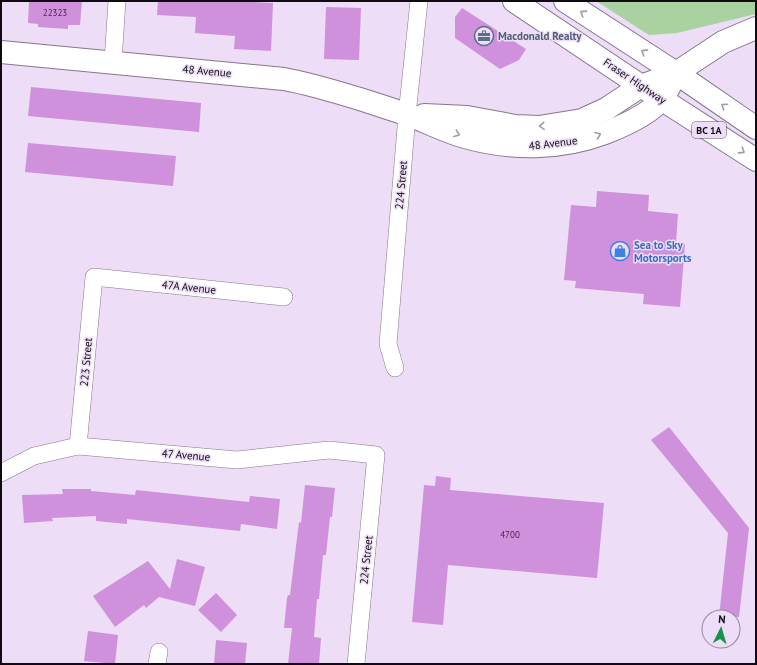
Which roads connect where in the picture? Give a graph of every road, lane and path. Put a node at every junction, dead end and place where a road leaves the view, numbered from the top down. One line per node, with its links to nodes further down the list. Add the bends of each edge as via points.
1 (117, 1): 7 (street)
2 (419, 1): 11 (street, 224 Street)
3 (514, 1): 9 (main road, Fraser Highway / BC 1A)
4 (565, 1): 8 (main road, BC 1A, one-way to 4)
5 (756, 28): 8 (main road, 48 Avenue, via 723,42)
6 (1, 52): 7 (main road, 48 Avenue)
7 (113, 62): 11 (main road, 48 Avenue, via 284,79 318,86)
8 (676, 73): 9 (main road, 48 Avenue); 10 (main road, 48 Avenue); 12 (main road, BC 1A, one-way to 8)
9 (641, 86): 10 (main road, Fraser Highway / BC 1A); 11 (main road, 48 Avenue, one-way to 11, via 600,112 582,120 557,125 515,126 467,117)
10 (662, 100): 11 (main road, 48 Avenue, one-way to 10, via 464,137 520,147 542,147 592,138 646,113); 13 (main road, Fraser Highway / BC 1A, one-way to 13)
11 (407, 115): 16 (street, 224 Street, via 388,344)
12 (756, 128)
13 (756, 160)
14 (94, 278): 15 (street, 47A Avenue); 17 (street, 223 Street)
15 (284, 297)
16 (395, 368)
17 (78, 446): 18 (street, 47 Avenue, via 237,460 329,450); 19 (street, 47 Avenue, via 34,456)
18 (376, 455): 20 (street, 224 Street)
19 (1, 473)
20 (356, 664)

